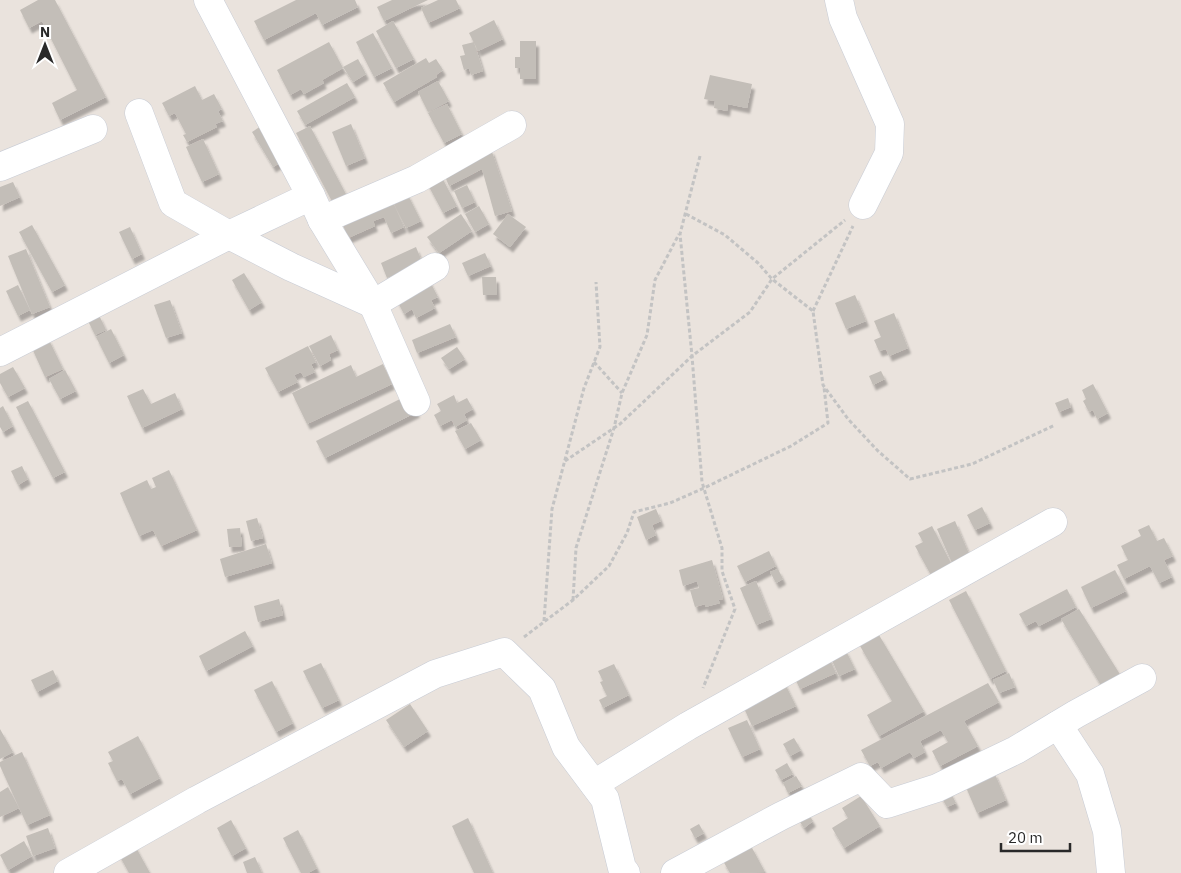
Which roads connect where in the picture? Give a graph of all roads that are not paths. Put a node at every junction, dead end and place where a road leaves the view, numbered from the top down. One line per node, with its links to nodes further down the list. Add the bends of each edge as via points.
1 (208, 0): 8 (street)
2 (839, 0): 7 (street, via 843,18 890,124 889,153)
3 (140, 113): 9 (street, via 173,203)
4 (512, 125): 8 (street, via 418,179)
5 (93, 129): 6 (street)
6 (0, 167)
7 (863, 205)
8 (317, 208): 9 (street); 11 (street)
9 (228, 236): 11 (street); 12 (street)
10 (435, 267): 11 (street)
11 (373, 304): 13 (street)
12 (0, 352)
13 (416, 402)
14 (1053, 522): 17 (street, via 688,726)
15 (1142, 678): 16 (street)
16 (1058, 725): 20 (street, via 1016,750 937,788 887,804 861,777); 21 (street, via 1090,774 1108,831)
17 (594, 784): 18 (street, via 605,799); 19 (street, via 566,747 542,689 504,652 436,674 197,800)
18 (620, 871)
19 (68, 873)
20 (675, 873)
21 (1111, 873)

